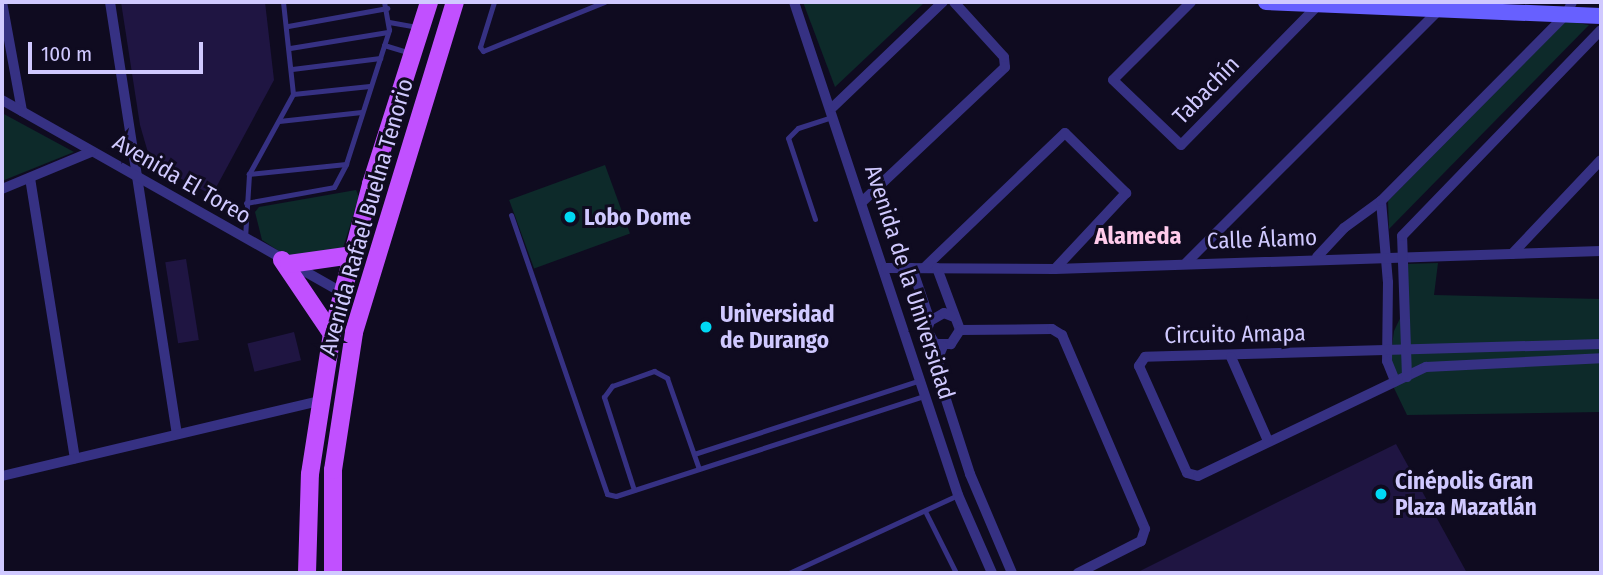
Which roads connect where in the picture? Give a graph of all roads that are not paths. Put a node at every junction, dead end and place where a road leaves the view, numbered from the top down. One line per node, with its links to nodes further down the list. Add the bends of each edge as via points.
1 (2, 2): 32 (street)
2 (110, 2): 40 (street)
3 (283, 2): 20 (lane)
4 (429, 2): 21 (main road, Avenida Rafael Buelna Tenorio)
5 (455, 2): 62 (main road, Avenida Rafael Buelna Tenorio)
6 (494, 2): 7 (lane, via 480,47 483,51)
7 (604, 2)
8 (794, 2): 33 (street, Avenida de la Universidad)
9 (943, 2): 33 (street)
10 (954, 2): 43 (street, via 1004,57 1005,67)
11 (1191, 2): 15 (street, Tabachín, via 1113,80 1181,145)
12 (1266, 2): 13 (main road)
13 (1293, 3): 15 (main road)
14 (385, 5): 19 (lane); 20 (lane)
15 (1317, 6): 17 (main road)
16 (1569, 8): 17 (main road); 18 (main road); 44 (street)
17 (1438, 12): 56 (street)
18 (1601, 16)
19 (389, 22): 21 (lane); 23 (lane)
20 (288, 26): 25 (lane)
21 (421, 28): 26 (main road, Avenida Rafael Buelna Tenorio)
22 (1601, 30): 53 (street, via 1403,234)
23 (388, 32): 24 (lane); 25 (lane)
24 (384, 45): 26 (lane); 27 (lane)
25 (290, 48): 28 (lane)
26 (413, 53): 51 (main road, Avenida Rafael Buelna Tenorio)
27 (380, 58): 28 (lane); 29 (lane)
28 (292, 69): 30 (lane)
29 (371, 86): 30 (lane); 34 (lane)
30 (293, 94): 35 (lane)
31 (2, 100): 32 (street, Avenida El Toreo)
32 (22, 111): 36 (street, Avenida El Toreo)
33 (834, 111): 43 (street, Avenida de la Universidad); 47 (lane, via 798,128 788,138)
34 (362, 112): 35 (lane); 38 (lane)
35 (279, 121): 39 (lane)
36 (91, 152): 40 (street, Avenida El Toreo); 41 (street)
37 (1601, 160): 50 (street)
38 (346, 164): 39 (lane); 45 (lane, via 334,187)
39 (249, 174): 45 (lane)
40 (139, 177): 48 (street, Avenida El Toreo); 80 (street)
41 (30, 178): 42 (street); 83 (street)
42 (2, 189)
43 (863, 201): 57 (street, Avenida de la Universidad)
44 (1381, 201): 52 (street); 54 (street, via 1344,228)
45 (246, 203): 48 (lane)
46 (511, 215): 86 (lane, via 603,491 616,496)
47 (815, 219)
48 (245, 240): 55 (street, Avenida El Toreo)
49 (1601, 251): 50 (street)
50 (1512, 254): 53 (street)
51 (353, 255): 55 (main road); 61 (main road, Avenida Rafael Buelna Tenorio)
52 (1387, 256): 53 (street, Calle Álamo); 54 (street, Calle Álamo); 71 (street)
53 (1404, 256): 70 (street)
54 (1317, 257): 56 (street, Calle Álamo)
55 (286, 262): 61 (street, Avenida El Toreo); 66 (main road)
56 (1186, 263): 60 (street, Calle Álamo)
57 (886, 268): 58 (street, Calle Álamo); 76 (street, Avenida de la Universidad)
58 (918, 268): 59 (street, Calle Álamo); 60 (street, via 1065,133 1126,193); 64 (street)
59 (937, 268): 60 (street, Calle Álamo); 63 (street)
60 (1055, 268)
61 (342, 292): 62 (main road); 66 (main road, Avenida Rafael Buelna Tenorio)
62 (362, 301): 90 (main road, Avenida Rafael Buelna Tenorio, via 333,470)
63 (952, 316): 64 (street, via 936,316); 65 (street)
64 (930, 321): 69 (street, via 929,338)
65 (960, 330): 69 (street, via 951,344); 95 (street, via 1052,329 1062,335 1145,529 1141,541)
66 (332, 334): 79 (main road, Avenida Rafael Buelna Tenorio)
67 (1601, 344): 68 (street, Circuito Amapa)
68 (1542, 345): 70 (street, Circuito Amapa); 74 (street)
69 (943, 346): 94 (street, via 938,358 940,381 970,474)
70 (1407, 349): 71 (street, Circuito Amapa); 75 (street)
71 (1388, 350): 72 (street, Circuito Amapa); 77 (street)
72 (1230, 357): 81 (street); 81 (street, Circuito Amapa, via 1145,357 1139,366 1187,473 1198,476)
73 (1601, 358): 74 (street, Circuito Amapa)
74 (1542, 360): 75 (street, Circuito Amapa, via 1440,366)
75 (1407, 377): 77 (street, Circuito Amapa)
76 (920, 380): 78 (street, Avenida de la Universidad); 82 (lane)
77 (1395, 381): 81 (street, Circuito Amapa)
78 (924, 396): 84 (lane); 87 (street, Avenida de la Universidad)
79 (318, 401): 80 (street); 89 (main road, Avenida Rafael Buelna Tenorio)
80 (177, 433): 83 (street)
81 (1268, 441)
82 (694, 454): 84 (lane); 86 (lane, via 664,373 654,371 612,386 603,404)
83 (75, 458): 85 (street)
84 (699, 469): 86 (lane)
85 (2, 476)
86 (634, 490)
87 (958, 495): 88 (lane); 93 (street, Avenida de la Universidad)
88 (925, 510): 91 (lane); 92 (lane)
89 (306, 573)
90 (333, 573)
91 (789, 573)
92 (956, 573)
93 (992, 573)
94 (1012, 573)
95 (1078, 573)

